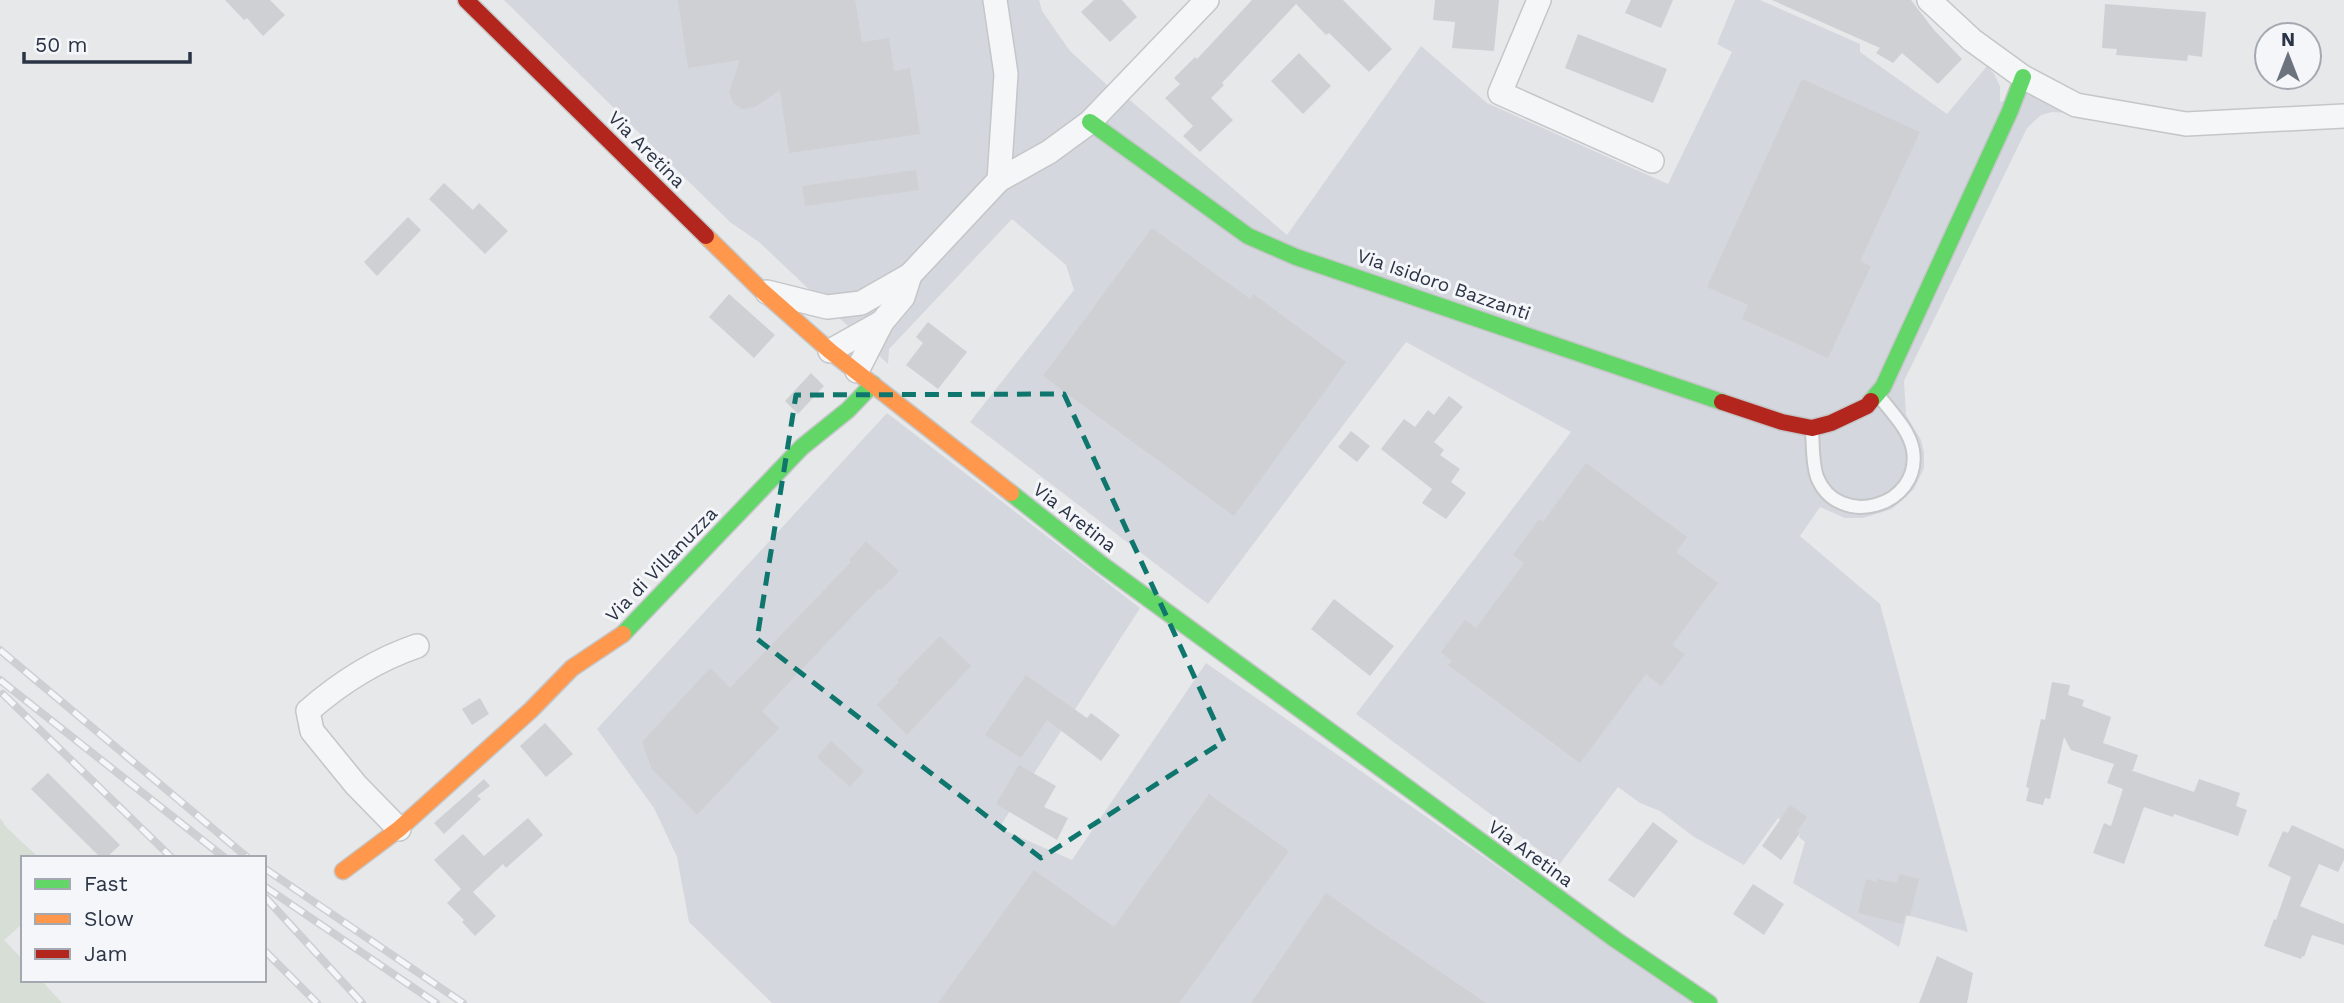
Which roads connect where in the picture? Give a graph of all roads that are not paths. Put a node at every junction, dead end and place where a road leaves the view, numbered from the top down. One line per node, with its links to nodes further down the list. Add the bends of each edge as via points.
1 (466, 0): 12 (street, Via Aretina)
2 (995, 0): 10 (street, via 1006,74)
3 (1207, 0): 8 (street)
4 (1539, 0): 9 (street, via 1500,93)
5 (1928, 0): 6 (street)
6 (2023, 77): 7 (street, via 2076,105 2186,124); 17 (street)
7 (2344, 116)
8 (1090, 122): 10 (street); 18 (street, Via Isidoro Bazzanti, via 1248,236 1296,257 1782,422)
9 (1652, 161)
10 (999, 180): 11 (street)
11 (910, 275): 13 (street); 14 (street, via 903,297)
12 (761, 290): 13 (street, via 827,307); 15 (street, Via Aretina)
13 (861, 303): 15 (street)
14 (882, 322): 15 (street); 16 (street)
15 (830, 351): 16 (street, Via Aretina)
16 (865, 377): 20 (street, Via di Villanuzza, via 848,410 802,447 618,639 572,668); 22 (street, Via Aretina, via 1101,564 1616,940)
17 (1878, 393): 18 (street, via 1867,406); 18 (lane, via 1903,428 1913,452 1903,489 1882,504 1844,504 1823,488 1814,464)
18 (1812, 428)
19 (417, 646): 20 (street, via 334,687 308,711 312,731)
20 (399, 829): 21 (street, Via di Villanuzza)
21 (343, 871)
22 (1710, 1003)

